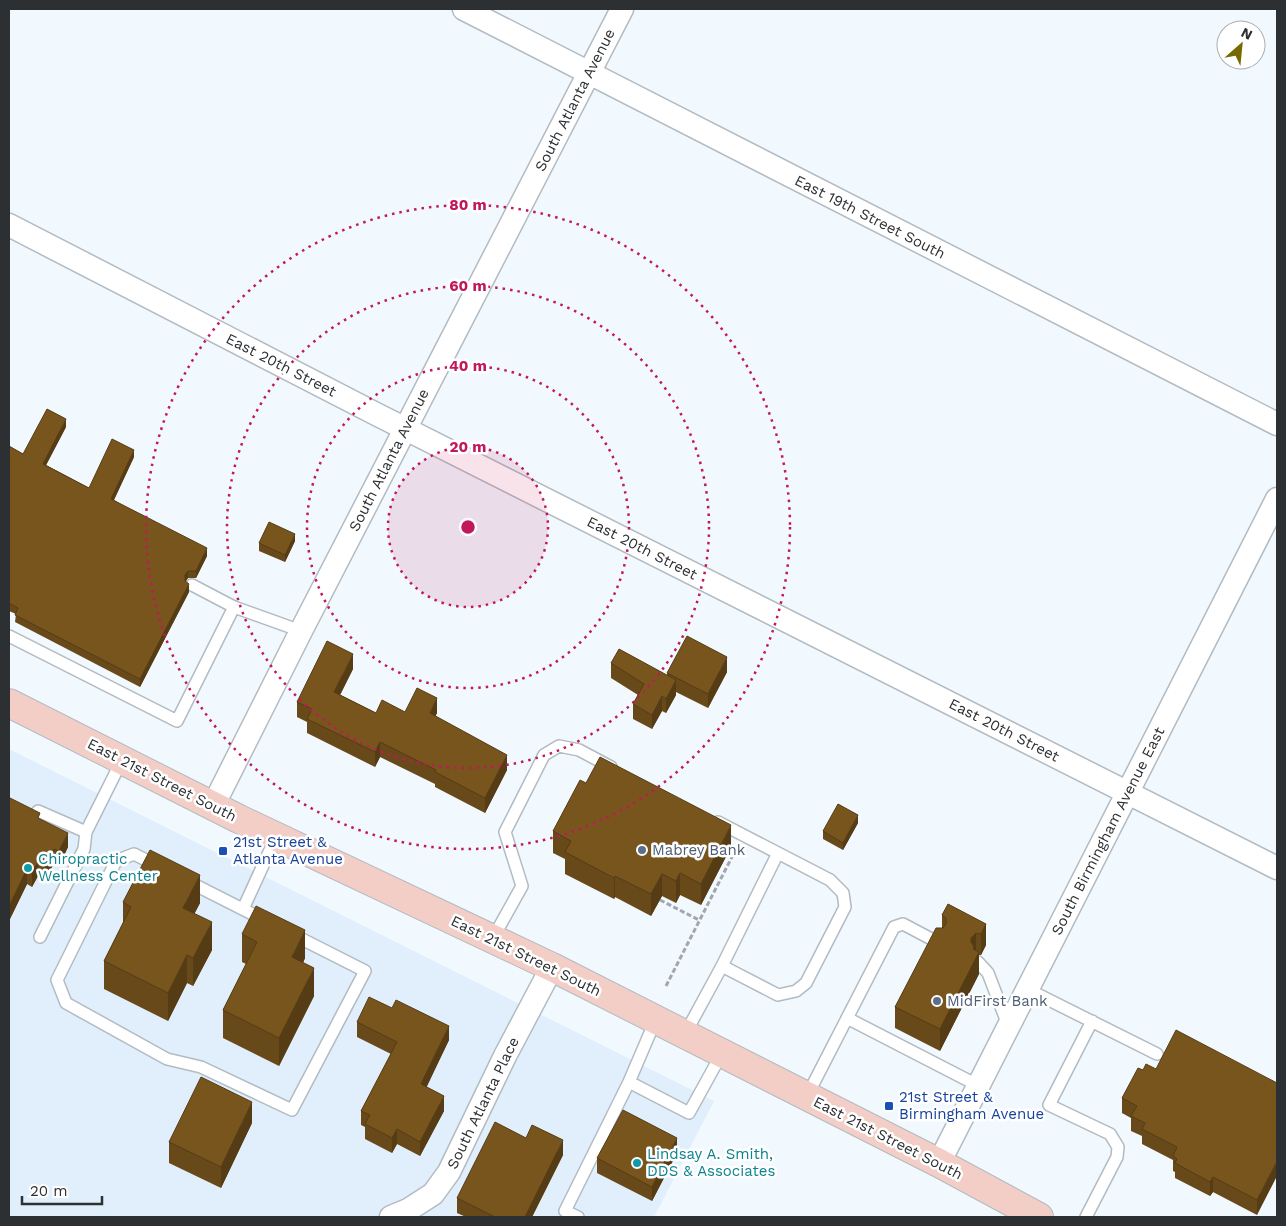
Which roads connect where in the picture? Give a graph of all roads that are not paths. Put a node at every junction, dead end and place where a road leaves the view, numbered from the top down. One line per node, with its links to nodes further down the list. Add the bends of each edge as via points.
1 (464, 9): 3 (street, East 19th Street South)
2 (622, 9): 3 (street, South Atlanta Avenue)
3 (589, 73): 5 (street, East 19th Street South); 6 (street, South Atlanta Avenue)
4 (9, 225): 6 (street, East 20th Street)
5 (1277, 424)
6 (406, 428): 10 (street, South Atlanta Avenue); 15 (street, East 20th Street)
7 (1277, 499): 15 (street, South Birmingham Avenue East)
8 (192, 585): 9 (lane)
9 (234, 607): 10 (lane); 11 (lane, via 177,722)
10 (301, 631): 16 (street, South Atlanta Avenue)
11 (9, 636)
12 (9, 703): 13 (main road, East 21st Street South)
13 (122, 760): 16 (main road, East 21st Street South); 19 (lane)
14 (622, 772): 25 (lane, via 579,750 559,746 544,755 505,832 522,886)
15 (1128, 793): 22 (street, East 20th Street); 30 (street, South Birmingham Avenue East)
16 (213, 806): 20 (main road, East 21st Street South)
17 (38, 812): 19 (lane)
18 (708, 817): 21 (lane)
19 (86, 832): 24 (lane, via 84,848)
20 (276, 837): 23 (lane); 25 (main road, East 21st Street South)
21 (778, 853): 28 (lane); 28 (lane, via 830,880 843,893 845,907 806,983 796,991 778,995)
22 (1277, 868)
23 (243, 909): 23 (lane, via 365,971 292,1110 202,1068 168,1059 66,1003 57,980 116,861 134,854)
24 (40, 937)
25 (493, 938): 29 (main road, East 21st Street South)
26 (939, 942): 31 (lane, via 903,924 894,927)
27 (978, 962): 34 (lane, via 988,973)
28 (722, 966): 35 (lane)
29 (552, 967): 32 (main road, East 21st Street South); 42 (street, South Atlanta Place, via 449,1172 432,1194)
30 (1028, 988): 33 (lane); 34 (street, South Birmingham Avenue East)
31 (847, 1018): 39 (lane); 40 (lane)
32 (656, 1020): 35 (main road, East 21st Street South); 38 (lane)
33 (1092, 1021): 37 (lane); 45 (lane, via 1049,1105 1110,1134 1118,1147 1117,1157)
34 (1008, 1026): 39 (street, South Birmingham Avenue East)
35 (685, 1034): 36 (main road, East 21st Street South)
36 (722, 1053): 38 (lane, via 689,1113); 40 (main road, East 21st Street South)
37 (1157, 1054)
38 (629, 1082): 43 (lane, via 565,1211)
39 (979, 1086): 41 (street, South Birmingham Avenue East)
40 (807, 1096): 41 (main road, East 21st Street South)
41 (939, 1163): 44 (main road, East 21st Street South)
42 (391, 1217)
43 (578, 1217)
44 (1039, 1217)
45 (1086, 1217)

